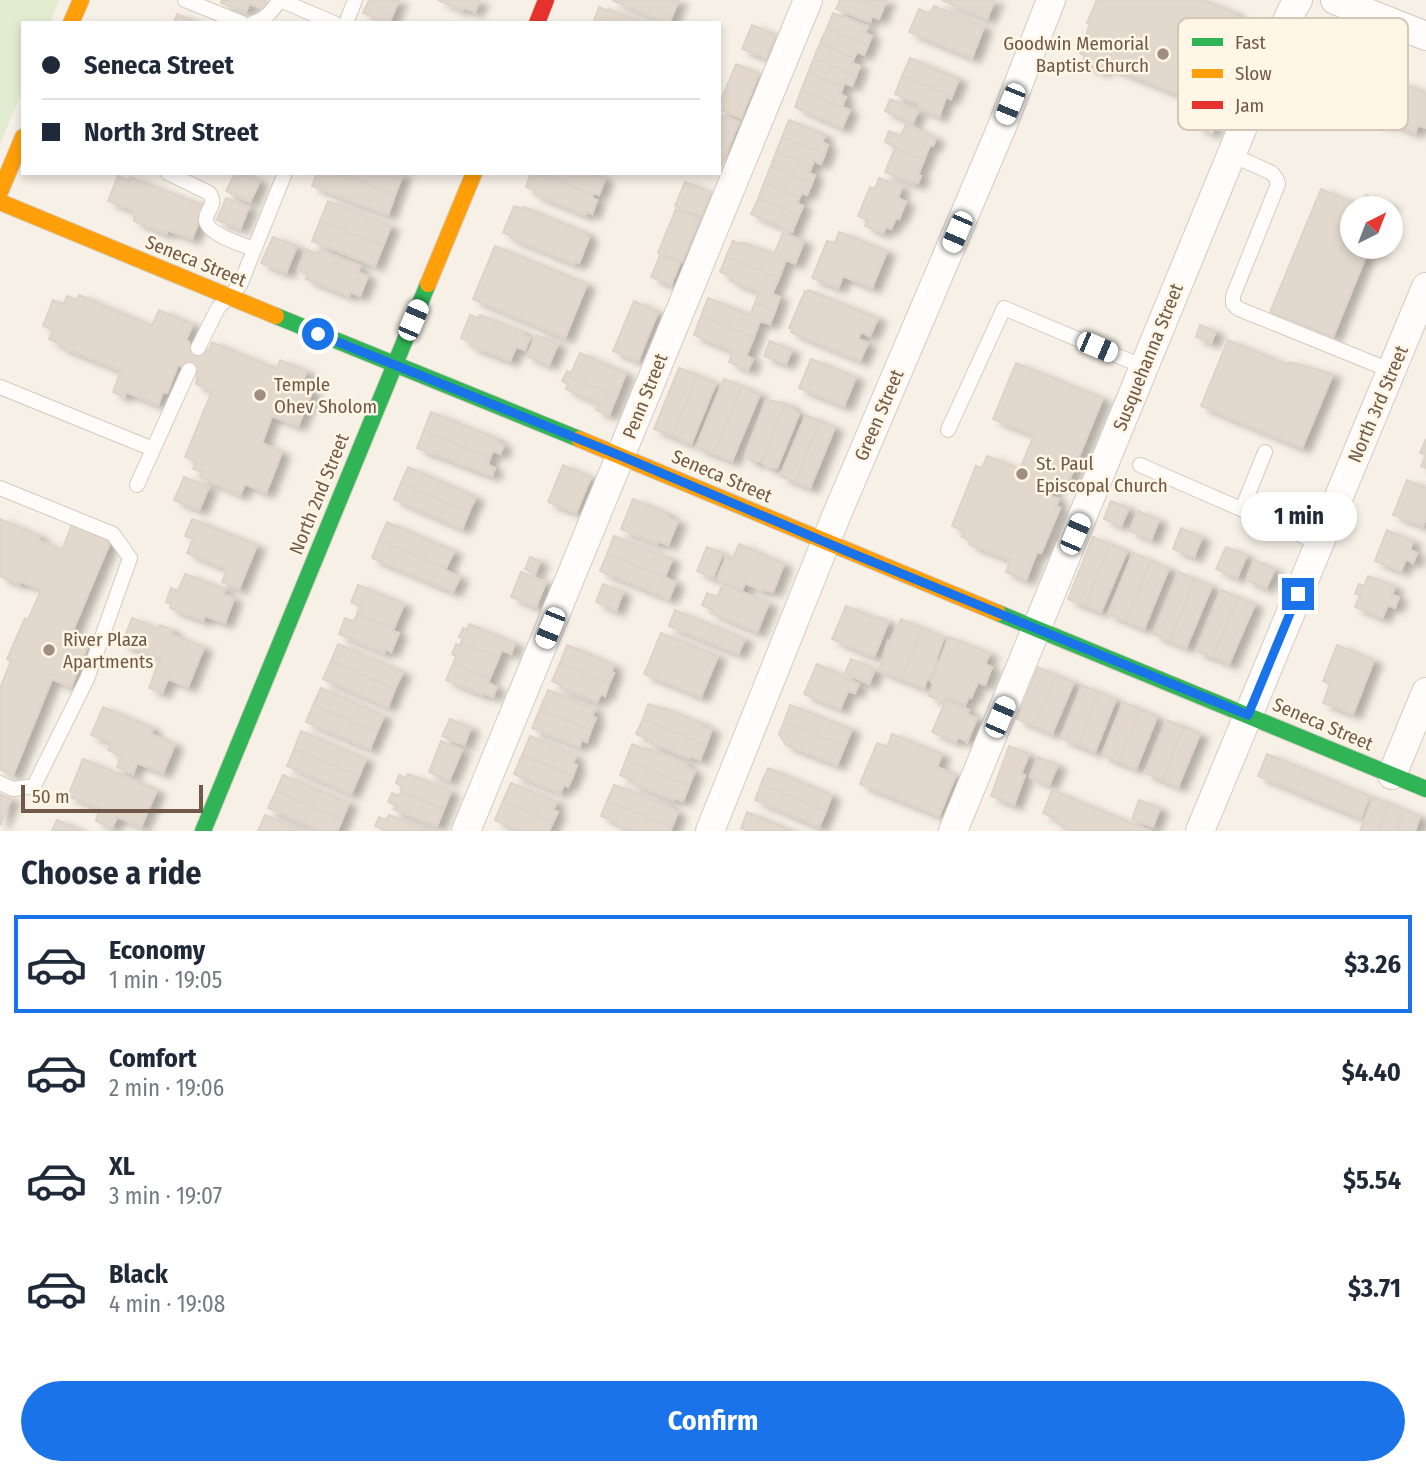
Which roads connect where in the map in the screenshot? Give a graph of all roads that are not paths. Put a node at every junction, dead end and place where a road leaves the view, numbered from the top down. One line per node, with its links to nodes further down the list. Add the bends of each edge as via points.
1 (81, 0): 11 (street)
2 (185, 0): 12 (lane)
3 (355, 0): 15 (lane)
4 (546, 0): 16 (street)
5 (808, 0): 39 (street, Penn Street)
6 (1051, 0): 44 (street, Green Street)
7 (1298, 0): 9 (street, Susquehanna Street)
8 (1335, 0): 10 (street)
9 (1288, 18)
10 (1380, 18)
11 (72, 21)
12 (237, 21)
13 (257, 21): 14 (lane, via 280,0)
14 (329, 21)
15 (347, 21)
16 (538, 21)
17 (1408, 29): 18 (street)
18 (1426, 36)
19 (1242, 130): 21 (street, Susquehanna Street)
20 (21, 142): 25 (street)
21 (1232, 155): 32 (street, Susquehanna Street); 34 (lane, via 1272,173 1278,184 1233,304)
22 (172, 175): 27 (lane, via 212,197 206,218 209,227)
23 (284, 175): 27 (lane)
24 (473, 175): 31 (street, North 2nd Street)
25 (0, 192)
26 (0, 202): 29 (street, Seneca Street)
27 (254, 249): 29 (lane, via 240,285)
28 (1426, 287): 34 (street, North 3rd Street)
29 (229, 297): 30 (lane, via 218,308); 31 (street, Seneca Street)
30 (198, 348)
31 (395, 365): 39 (street, Seneca Street); 52 (street, North 2nd Street)
32 (1144, 367): 36 (lane, via 1004,308); 46 (street, Susquehanna Street)
33 (189, 370): 37 (lane)
34 (1392, 371): 45 (street, North 3rd Street)
35 (0, 387): 37 (lane)
36 (948, 430)
37 (153, 449): 41 (lane)
38 (1265, 452): 43 (lane)
39 (621, 456): 44 (street, Seneca Street); 53 (street, Penn Street)
40 (1140, 465): 43 (lane)
41 (137, 485)
42 (0, 488): 50 (lane, via 113,534 131,558 87,679 34,786 13,789)
43 (1242, 509): 45 (lane)
44 (826, 543): 46 (street, Seneca Street); 54 (street, Green Street)
45 (1319, 543): 48 (street, North 3rd Street)
46 (1036, 628): 48 (street, Seneca Street); 55 (street, Susquehanna Street)
47 (1426, 692): 49 (street)
48 (1248, 715): 49 (street, Seneca Street); 56 (street, North 3rd Street)
49 (1392, 775): 51 (street, Seneca Street)
50 (0, 783)
51 (1426, 789)
52 (203, 831)
53 (466, 831)
54 (710, 831)
55 (953, 831)
56 (1200, 831)

